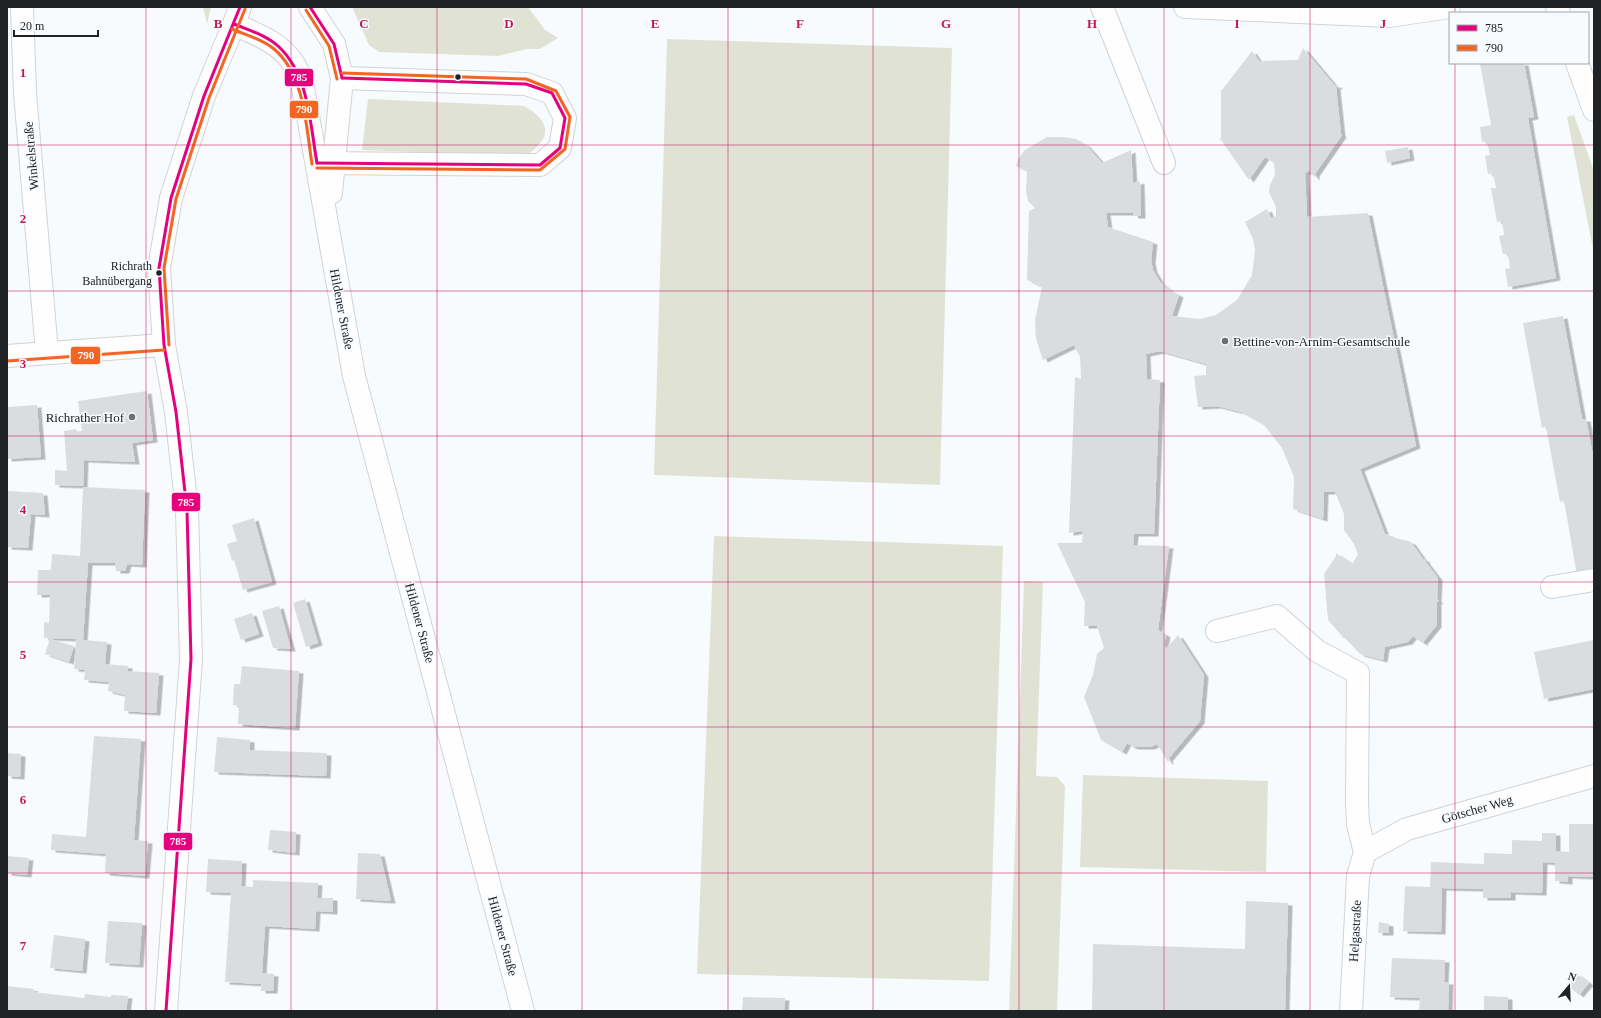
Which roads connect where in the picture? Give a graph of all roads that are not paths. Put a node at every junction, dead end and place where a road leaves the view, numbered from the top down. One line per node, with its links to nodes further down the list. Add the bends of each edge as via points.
1 (22, 7): 13 (street, Winkelstraße, via 25,93)
2 (310, 7): 8 (street, Hildener Straße, via 334,44)
3 (1102, 7): 11 (street)
4 (1185, 7): 5 (street, via 1389,16)
5 (1449, 7)
6 (237, 16): 10 (street, Hildener Straße, via 277,45 292,61 302,82); 12 (street, via 204,96 171,198 159,268)
7 (1577, 64): 9 (street)
8 (342, 78): 10 (street, Hildener Straße); 10 (street, via 526,84 552,93 565,118 560,148 540,166)
9 (1594, 110)
10 (325, 163): 21 (street, Hildener Straße, via 327,232 354,376)
11 (1164, 163)
12 (164, 345): 13 (street); 20 (street, via 176,412 187,510 191,659)
13 (46, 353): 14 (street)
14 (7, 356)
15 (1594, 580): 16 (street)
16 (1552, 587)
17 (1217, 631): 19 (street, via 1278,616 1316,650 1358,673 1357,802 1358,824)
18 (1594, 776): 19 (street, Götscher Weg, via 1407,829)
19 (1365, 852): 22 (street, Helgastraße, via 1358,876)
20 (166, 1011)
21 (522, 1011)
22 (1351, 1011)

